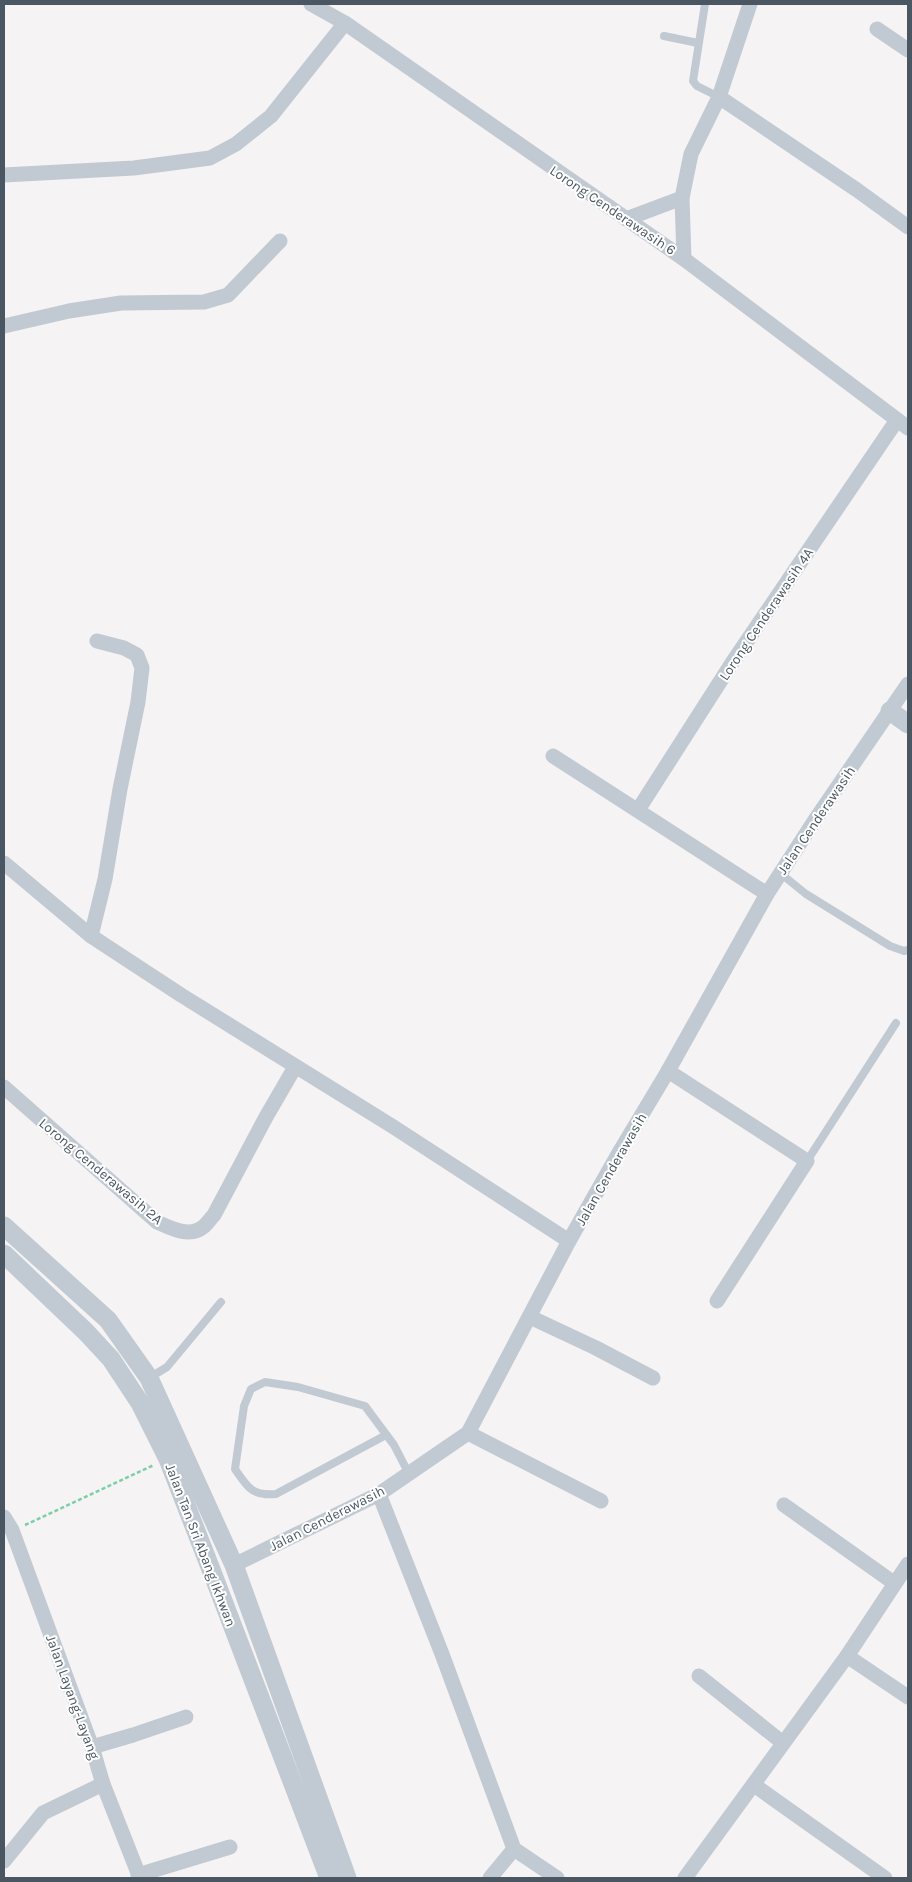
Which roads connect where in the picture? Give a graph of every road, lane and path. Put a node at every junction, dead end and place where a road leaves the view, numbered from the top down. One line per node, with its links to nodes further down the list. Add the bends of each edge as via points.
1 (310, 4): 4 (street, Lorong Cenderawasih 6)
2 (705, 4): 7 (lane)
3 (750, 4): 9 (street)
4 (345, 23): 10 (street, via 271,116 236,144 210,158 134,168); 12 (street, Lorong Cenderawasih 6)
5 (877, 29): 8 (street)
6 (664, 36): 7 (lane)
7 (698, 43): 9 (lane, via 692,81)
8 (908, 50)
9 (720, 97): 11 (street, via 691,154); 13 (street)
10 (4, 175)
11 (682, 198): 12 (street); 15 (street)
12 (626, 219): 15 (street, Lorong Cenderawasih 6)
13 (908, 227)
14 (280, 241): 16 (street, via 228,295 204,302 121,303)
15 (684, 259): 17 (street, Lorong Cenderawasih 6)
16 (4, 326)
17 (903, 424): 23 (street, Lorong Cenderawasih 4A, via 727,672)
18 (96, 641): 27 (street, via 137,655 142,668 106,879)
19 (908, 684): 20 (street, Jalan Cenderawasih)
20 (890, 711): 21 (street); 25 (street, Jalan Cenderawasih)
21 (908, 724)
22 (553, 756): 23 (street)
23 (638, 810): 26 (street)
24 (4, 863): 27 (street)
25 (780, 873): 26 (street, Jalan Cenderawasih); 28 (lane, via 806,894 890,946 904,952)
26 (767, 894): 31 (street, Jalan Cenderawasih)
27 (91, 936): 30 (street)
28 (908, 950)
29 (896, 1023): 33 (lane)
30 (295, 1067): 32 (street, Lorong Cenderawasih 2A, via 214,1215 202,1228 192,1232 175,1230 157,1222); 35 (street)
31 (668, 1071): 33 (street); 35 (street, Jalan Cenderawasih)
32 (4, 1087)
33 (807, 1161): 38 (street)
34 (4, 1226): 40 (street, via 108,1320)
35 (569, 1241): 39 (street, Jalan Cenderawasih)
36 (4, 1254): 44 (street, Jalan Tan Sri Abang Ikhwan, via 111,1359 140,1403)
37 (222, 1302): 40 (lane, via 167,1367)
38 (717, 1302)
39 (530, 1317): 41 (street); 42 (street, Jalan Cenderawasih)
40 (149, 1378): 52 (street, Jalan Tan Sri Abang Ikhwan)
41 (653, 1378)
42 (468, 1433): 45 (street, Jalan Cenderawasih); 47 (street)
43 (386, 1435): 43 (lane, via 365,1406 298,1387 265,1382 251,1390 244,1406 235,1469 246,1486 261,1495 276,1494); 45 (lane)
44 (168, 1459): 50 (path); 66 (street, Jalan Tan Sri Abang Ikhwan)
45 (409, 1474): 46 (street, Jalan Cenderawasih)
46 (379, 1494): 52 (street, Jalan Cenderawasih); 63 (street)
47 (601, 1502)
48 (784, 1505): 53 (street)
49 (4, 1517): 50 (street, Jalan Layang-Layang)
50 (12, 1530): 59 (street, Jalan Layang-Layang)
51 (908, 1564): 53 (street)
52 (234, 1565): 67 (street, Jalan Tan Sri Abang Ikhwan)
53 (894, 1583): 54 (street)
54 (846, 1656): 56 (street); 58 (street)
55 (699, 1676): 58 (street)
56 (908, 1697)
57 (186, 1717): 59 (street)
58 (783, 1743): 61 (street)
59 (92, 1747): 60 (street, Jalan Layang-Layang)
60 (103, 1784): 64 (street, via 42,1813); 65 (street, Jalan Layang-Layang)
61 (754, 1785): 70 (street); 71 (street)
62 (230, 1847): 65 (street)
63 (514, 1849): 68 (street); 69 (street)
64 (4, 1861)
65 (139, 1877)
66 (329, 1878)
67 (347, 1878)
68 (490, 1878)
69 (557, 1878)
70 (685, 1878)
71 (884, 1878)

